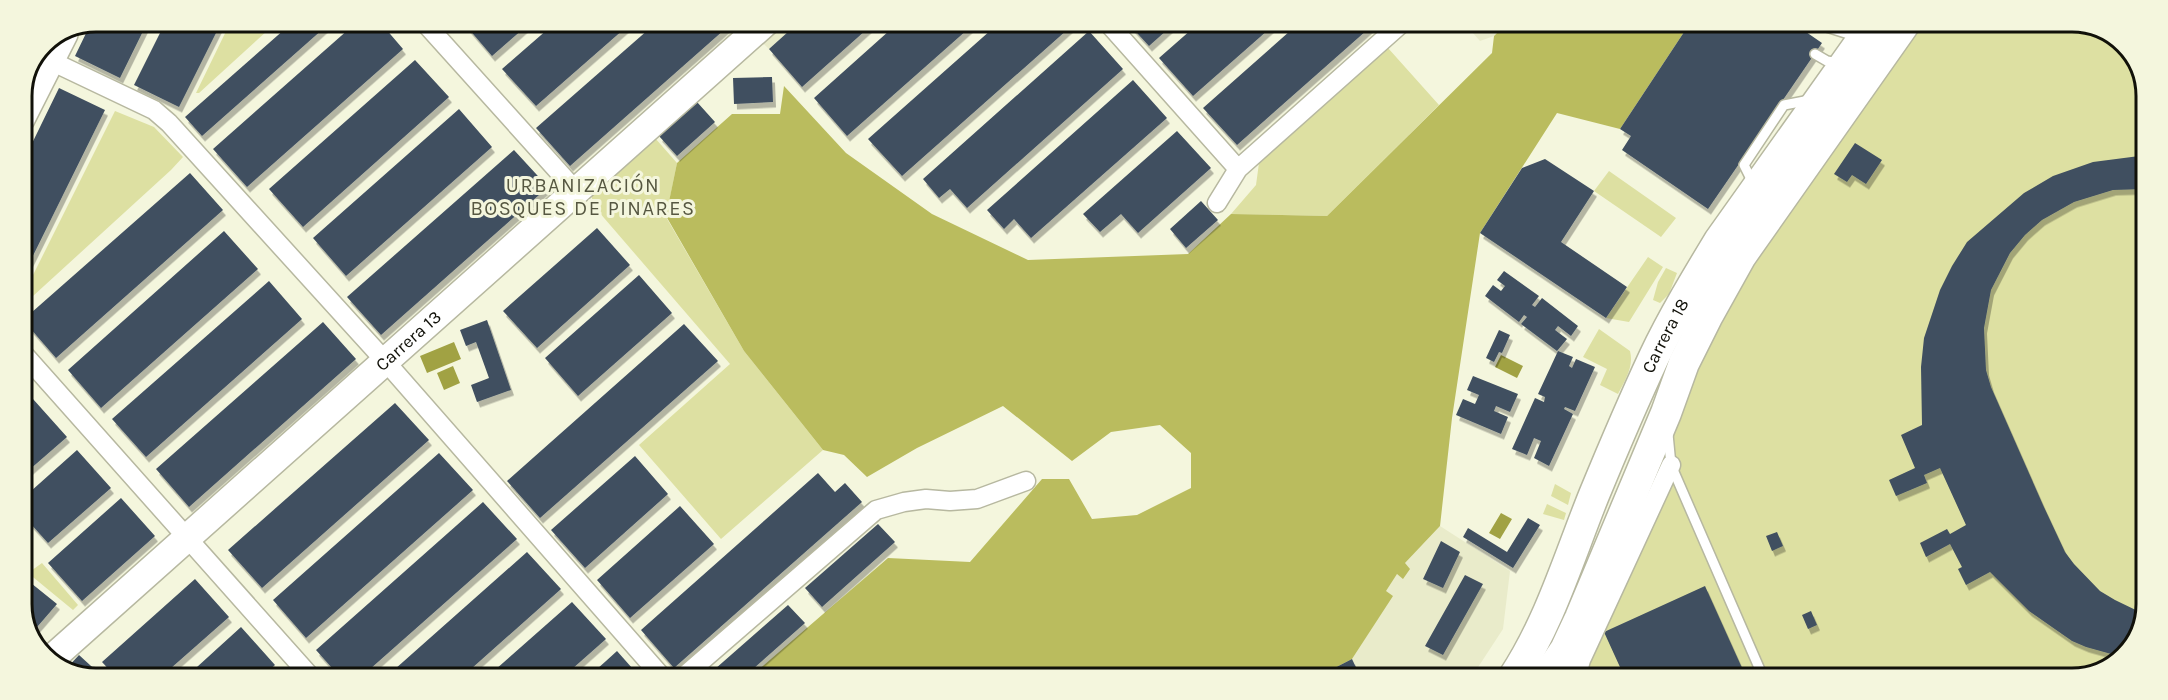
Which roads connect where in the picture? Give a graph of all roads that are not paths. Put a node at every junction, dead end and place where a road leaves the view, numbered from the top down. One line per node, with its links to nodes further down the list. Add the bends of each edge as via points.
1 (433, 32): 13 (street)
2 (754, 32): 13 (street, Carrera 13)
3 (1116, 32): 12 (street)
4 (1392, 32): 12 (street)
5 (1867, 32): 10 (main road, Carrera 18)
6 (1899, 32): 17 (main road, Carrera 18, via 1741,256 1684,363)
7 (60, 42): 9 (street)
8 (1815, 54): 10 (lane)
9 (51, 61): 11 (street); 15 (street, via 154,110)
10 (1845, 64): 26 (main road, Carrera 18, via 1719,241 1655,356 1554,600)
11 (32, 98)
12 (1238, 169): 14 (street)
13 (576, 191): 15 (street, Carrera 13)
14 (1217, 203)
15 (386, 362): 20 (street, Carrera 13); 24 (street)
16 (32, 363): 20 (street)
17 (1666, 413): 18 (lane); 21 (main road, Carrera 18)
18 (1671, 465): 29 (street); 30 (lane)
19 (1026, 481): 25 (street, via 977,499 926,499 876,510)
20 (188, 537): 22 (street, Carrera 13); 23 (street)
21 (1565, 650): 27 (main road, Carrera 18); 28 (street)
22 (56, 655)
23 (304, 669)
24 (655, 669)
25 (692, 669)
26 (1519, 669)
27 (1552, 669)
28 (1560, 669)
29 (1578, 669)
30 (1760, 669)

